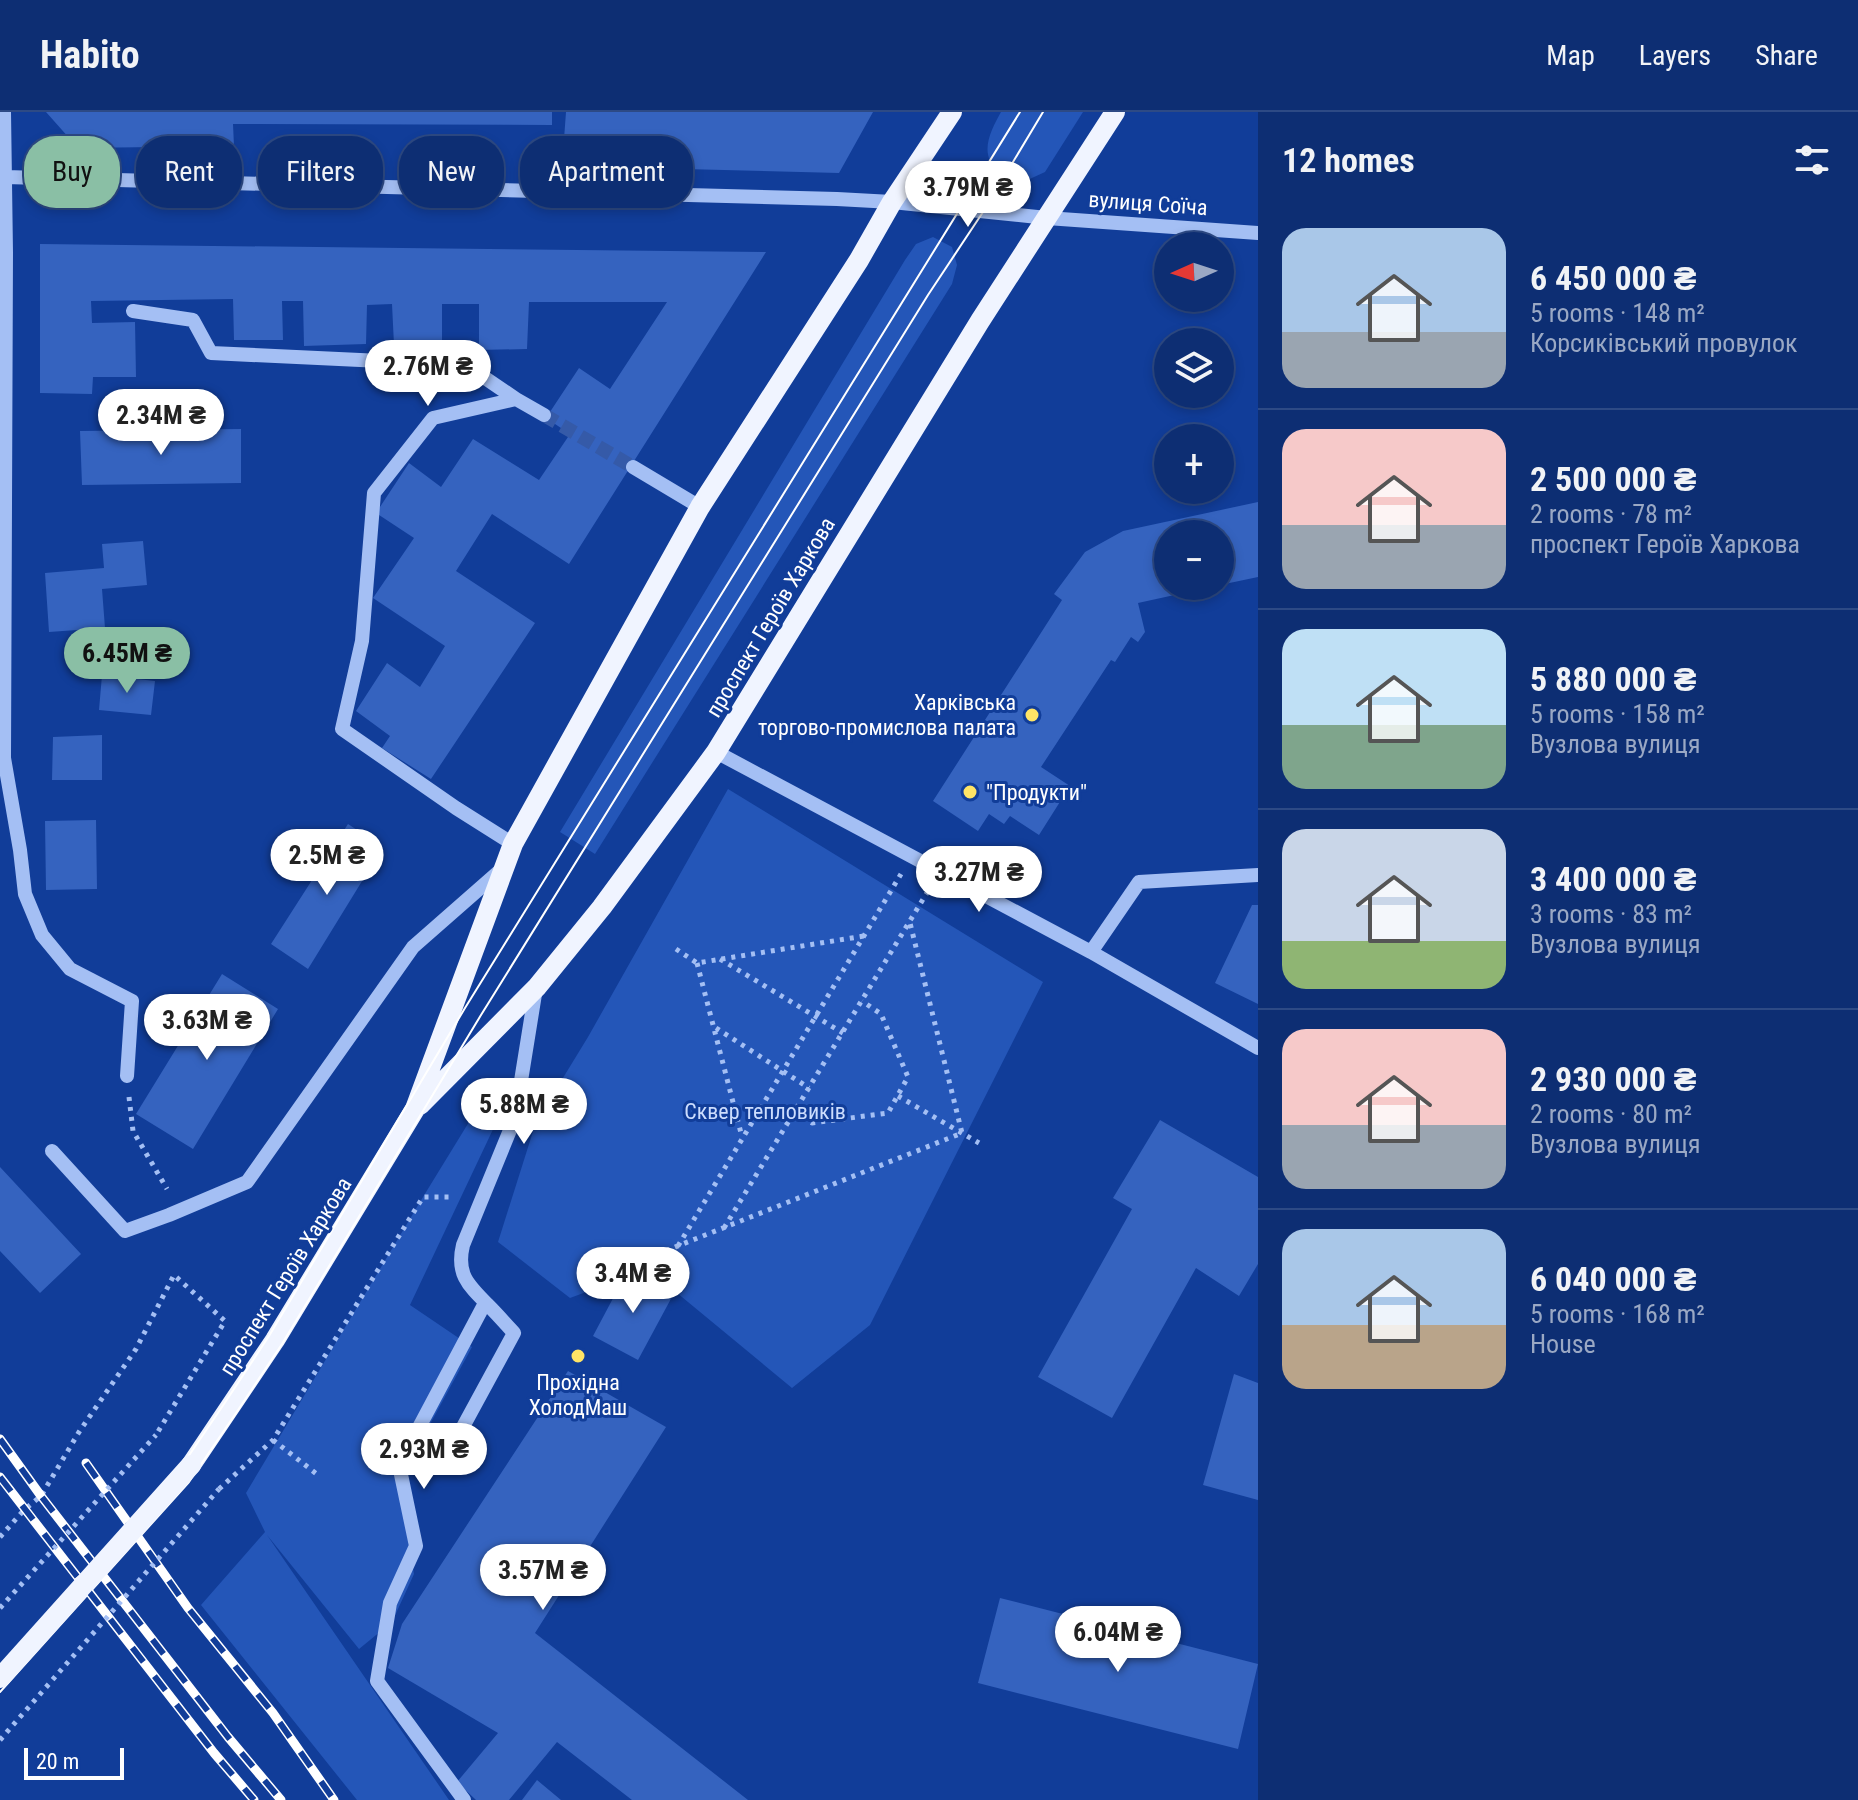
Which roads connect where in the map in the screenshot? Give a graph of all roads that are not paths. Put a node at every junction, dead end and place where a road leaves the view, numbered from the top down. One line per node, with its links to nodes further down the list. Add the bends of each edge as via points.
1 (4, 112): 4 (street)
2 (952, 112): 5 (main road, проспект Героїв Харкова)
3 (1115, 112): 6 (main road, проспект Героїв Харкова)
4 (5, 177): 5 (street, вулиця Соїча); 8 (street)
5 (892, 202): 6 (street, вулиця Соїча); 13 (main road, проспект Героїв Харкова)
6 (1047, 218): 7 (street, вулиця Соїча); 14 (main road, проспект Героїв Харкова)
7 (1258, 233)
8 (3, 252): 21 (street, via 4,758 25,894 42,935 70,969 132,1001)
9 (133, 311): 10 (street, via 193,320 211,353 466,365)
10 (516, 399): 11 (street); 15 (street, via 433,418 374,493 362,641 342,729)
11 (544, 415)
12 (633, 467): 13 (street)
13 (700, 507): 15 (main road, проспект Героїв Харкова)
14 (716, 752): 18 (street); 19 (main road, проспект Героїв Харкова)
15 (513, 844): 16 (main road, проспект Героїв Харкова)
16 (504, 867): 22 (main road, проспект Героїв Харкова); 23 (street, via 413,947 247,1182 125,1231)
17 (1258, 875): 18 (street, via 1139,882)
18 (1091, 952): 20 (street)
19 (537, 987): 22 (main road, проспект Героїв Харкова); 24 (street, via 515,1118 460,1258 468,1284)
20 (1258, 1048)
21 (127, 1076)
22 (415, 1109): 26 (main road, проспект Героїв Харкова, bridge, via 275,1340 191,1465)
23 (52, 1151)
24 (485, 1303): 25 (street, via 514,1333); 27 (street, via 399,1465 416,1546 390,1603 377,1681)
25 (445, 1460)
26 (0, 1678)
27 (464, 1800)

